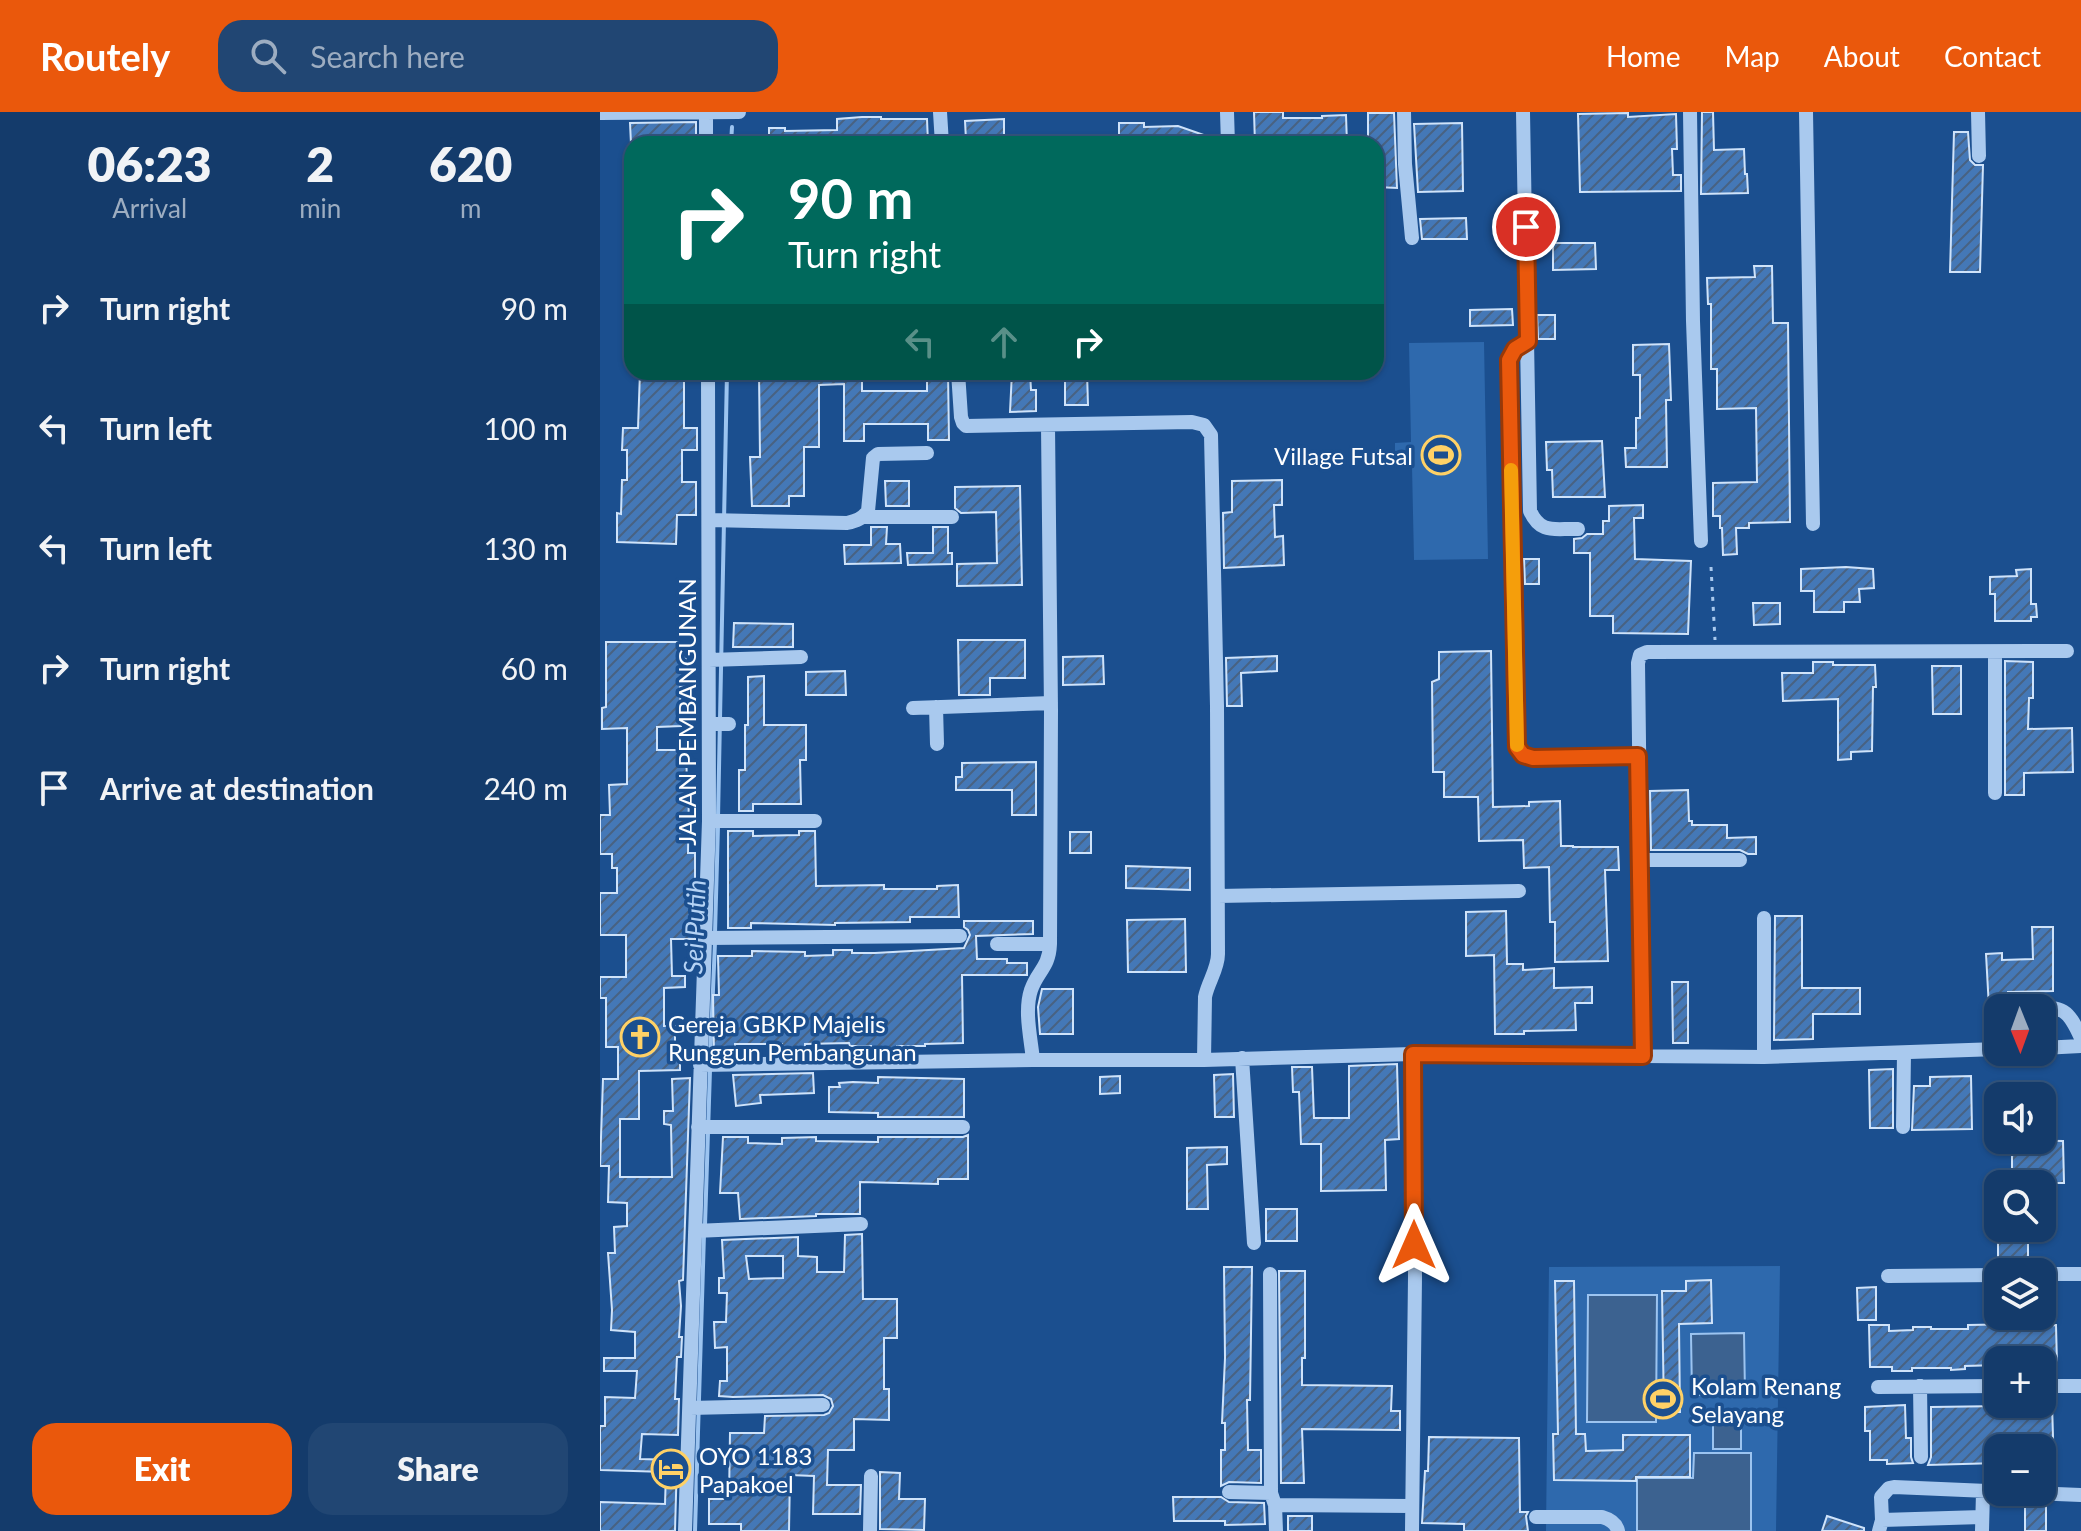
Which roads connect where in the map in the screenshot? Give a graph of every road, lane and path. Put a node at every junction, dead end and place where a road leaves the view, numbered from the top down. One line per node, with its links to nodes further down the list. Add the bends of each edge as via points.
1 (637, 112): 10 (street); 11 (street)
2 (739, 112): 11 (street)
3 (940, 112): 13 (street)
4 (1227, 112): 14 (street)
5 (1404, 112): 16 (street)
6 (1523, 112): 17 (street)
7 (1690, 112): 27 (street)
8 (1806, 112): 25 (street)
9 (1978, 112): 15 (street)
10 (600, 113)
11 (706, 113): 12 (street)
12 (706, 136)
13 (942, 136)
14 (1228, 136)
15 (1979, 156)
16 (1412, 238)
17 (1528, 341): 26 (street, via 1530,511 1542,528); 38 (street, via 1509,360 1517,747 1533,758)
18 (709, 380): 24 (street, JALAN PEMBANGUNAN)
19 (959, 380): 20 (street, via 966,426)
20 (1048, 426): 34 (street); 45 (street, via 1192,422 1204,425 1211,435)
21 (927, 453): 22 (street, via 873,458)
22 (863, 517): 23 (street); 24 (street, via 847,523)
23 (952, 517)
24 (719, 520): 33 (street, JALAN PEMBANGUNAN)
25 (1813, 524)
26 (1578, 529)
27 (1701, 541)
28 (1711, 567): 30 (path)
29 (2067, 651): 31 (street)
30 (1716, 652): 31 (street); 38 (street, via 1640,655)
31 (1995, 652): 39 (street)
32 (801, 657): 33 (street)
33 (712, 660): 40 (street, JALAN PEMBANGUNAN, via 719,724)
34 (1051, 703): 35 (street); 50 (street)
35 (936, 707): 36 (street); 37 (street)
36 (913, 708)
37 (937, 744)
38 (1638, 756): 42 (street)
39 (1995, 793)
40 (714, 821): 41 (street); 48 (street, JALAN PEMBANGUNAN)
41 (815, 821)
42 (1641, 860): 43 (street); 58 (street)
43 (1740, 860)
44 (1519, 891): 45 (street)
45 (1218, 896): 62 (street, via 1218,960 1205,997)
46 (1764, 918): 59 (street)
47 (960, 936): 48 (street)
48 (711, 938): 63 (street, JALAN PEMBANGUNAN)
49 (997, 944): 50 (street)
50 (1050, 944): 61 (street, via 1048,962 1029,994)
51 (2056, 1008): 52 (street, via 2074,1020)
52 (2081, 1038)
53 (2081, 1046): 54 (street)
54 (2056, 1047)
55 (1984, 1050): 56 (street)
56 (1904, 1053): 59 (street); 66 (street)
57 (1413, 1054): 58 (street); 60 (street); 88 (street)
58 (1643, 1056): 59 (street)
59 (1764, 1057)
60 (1242, 1058): 62 (street); 69 (street)
61 (1033, 1060): 62 (street); 63 (street)
62 (1204, 1060)
63 (708, 1066): 64 (street, JALAN PEMBANGUNAN)
64 (703, 1127): 65 (street); 68 (street, JALAN PEMBANGUNAN)
65 (963, 1127)
66 (1903, 1127)
67 (861, 1224): 68 (street)
68 (700, 1231): 81 (street, JALAN PEMBANGUNAN)
69 (1254, 1243)
70 (1270, 1274): 87 (street)
71 (2056, 1274): 72 (street)
72 (2081, 1274)
73 (1984, 1275): 74 (street)
74 (1888, 1276)
75 (1920, 1386): 76 (street); 79 (street); 82 (street)
76 (1984, 1386)
77 (2056, 1386): 78 (street)
78 (2081, 1386)
79 (1878, 1387)
80 (823, 1405): 81 (street)
81 (695, 1408): 92 (street, JALAN PEMBANGUNAN)
82 (1921, 1457)
83 (871, 1476): 93 (street)
84 (1229, 1492): 87 (street)
85 (1983, 1492): 86 (street); 90 (street); 91 (street, via 1889,1488 1881,1497)
86 (2081, 1495)
87 (1273, 1499): 88 (street); 94 (street)
88 (1411, 1506): 95 (street)
89 (1536, 1517): 96 (street, via 1602,1517)
90 (1982, 1524): 91 (street)
91 (1881, 1526)
92 (685, 1531)
93 (870, 1531)
94 (1276, 1531)
95 (1412, 1531)
96 (1618, 1531)

